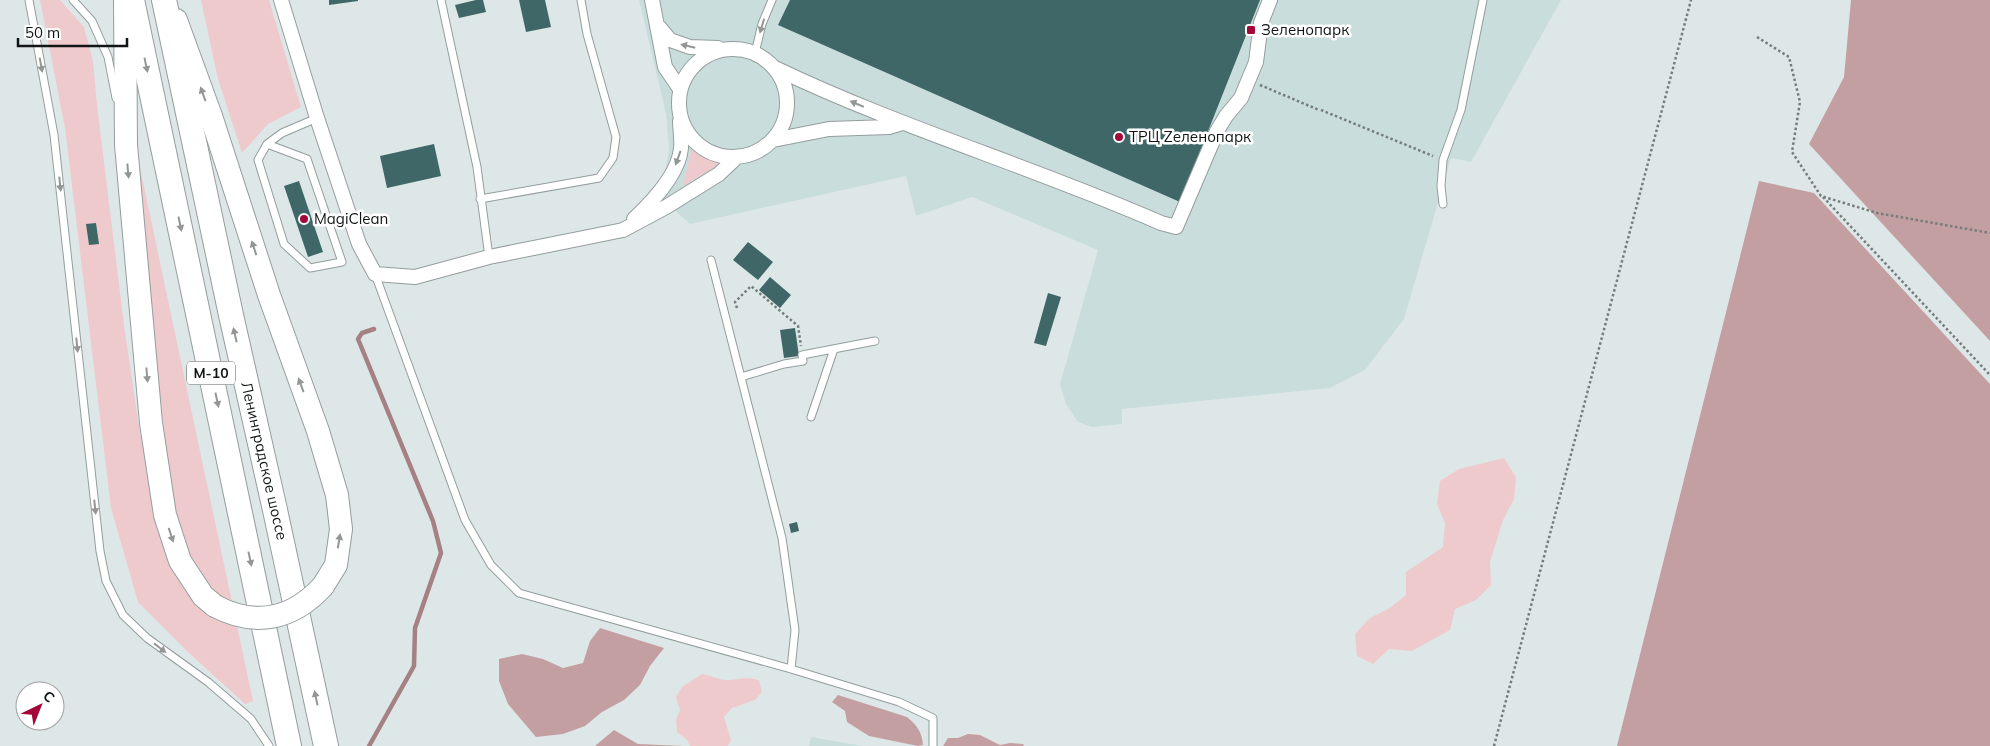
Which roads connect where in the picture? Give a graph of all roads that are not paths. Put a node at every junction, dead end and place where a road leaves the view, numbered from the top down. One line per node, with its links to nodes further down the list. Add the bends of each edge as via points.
1 (29, 0): 37 (lane, one-way to 37, via 54,136 106,581 123,615 147,638 251,718)
2 (73, 0): 24 (lane, via 92,21 108,57)
3 (125, 0): 24 (main road)
4 (132, 0): 38 (highway, М-10, one-way to 38)
5 (164, 0): 39 (highway, Ленинградское шоссе / М-10, one-way to 5)
6 (169, 0): 24 (main road, one-way to 6, bridge, via 151,423 165,515 180,561 203,596 231,614 250,618 272,617 295,609 312,598 336,565 341,528 337,495 318,431)
7 (281, 0): 20 (street)
8 (441, 0): 26 (lane)
9 (581, 0): 26 (lane, via 587,34 616,136 613,158 599,178)
10 (652, 0): 14 (street)
11 (772, 0): 16 (lane, one-way to 16)
12 (1270, 0): 21 (street, via 1261,23 1256,62 1241,98 1217,131 1176,228)
13 (1483, 0): 27 (lane, via 1461,110 1443,160 1440,186)
14 (657, 24): 15 (street, one-way to 14, via 690,47 670,40); 18 (street, via 665,67)
15 (728, 49): 16 (street); 18 (street, via 707,55 690,70)
16 (755, 53): 17 (street)
17 (775, 68): 21 (street, one-way to 17); 22 (street, via 785,85 788,104 784,124)
18 (680, 90): 19 (street)
19 (679, 110): 25 (street, via 686,129 699,145 717,155); 28 (street, one-way to 28, via 681,149 673,170 653,201)
20 (317, 118): 23 (lane); 31 (street, via 359,244)
21 (902, 123): 22 (street, via 888,127 829,129)
22 (773, 140): 25 (street, via 757,152)
23 (267, 144): 23 (lane, via 258,160 284,244 310,268 342,262 307,159)
24 (126, 145)
25 (737, 157): 28 (street, via 720,174)
26 (480, 199): 29 (lane)
27 (1443, 204)
28 (623, 230): 29 (street)
29 (489, 257): 31 (street, via 415,277)
30 (711, 260): 34 (lane)
31 (375, 274): 36 (lane, via 465,520 491,565 519,593)
32 (875, 340): 33 (lane)
33 (834, 349): 34 (lane, via 802,355 803,361); 35 (lane)
34 (741, 378): 36 (lane, via 782,538 795,630)
35 (812, 418)
36 (791, 669): 40 (lane, via 899,702 933,718)
37 (269, 746)
38 (289, 746)
39 (326, 746)
40 (933, 746)

